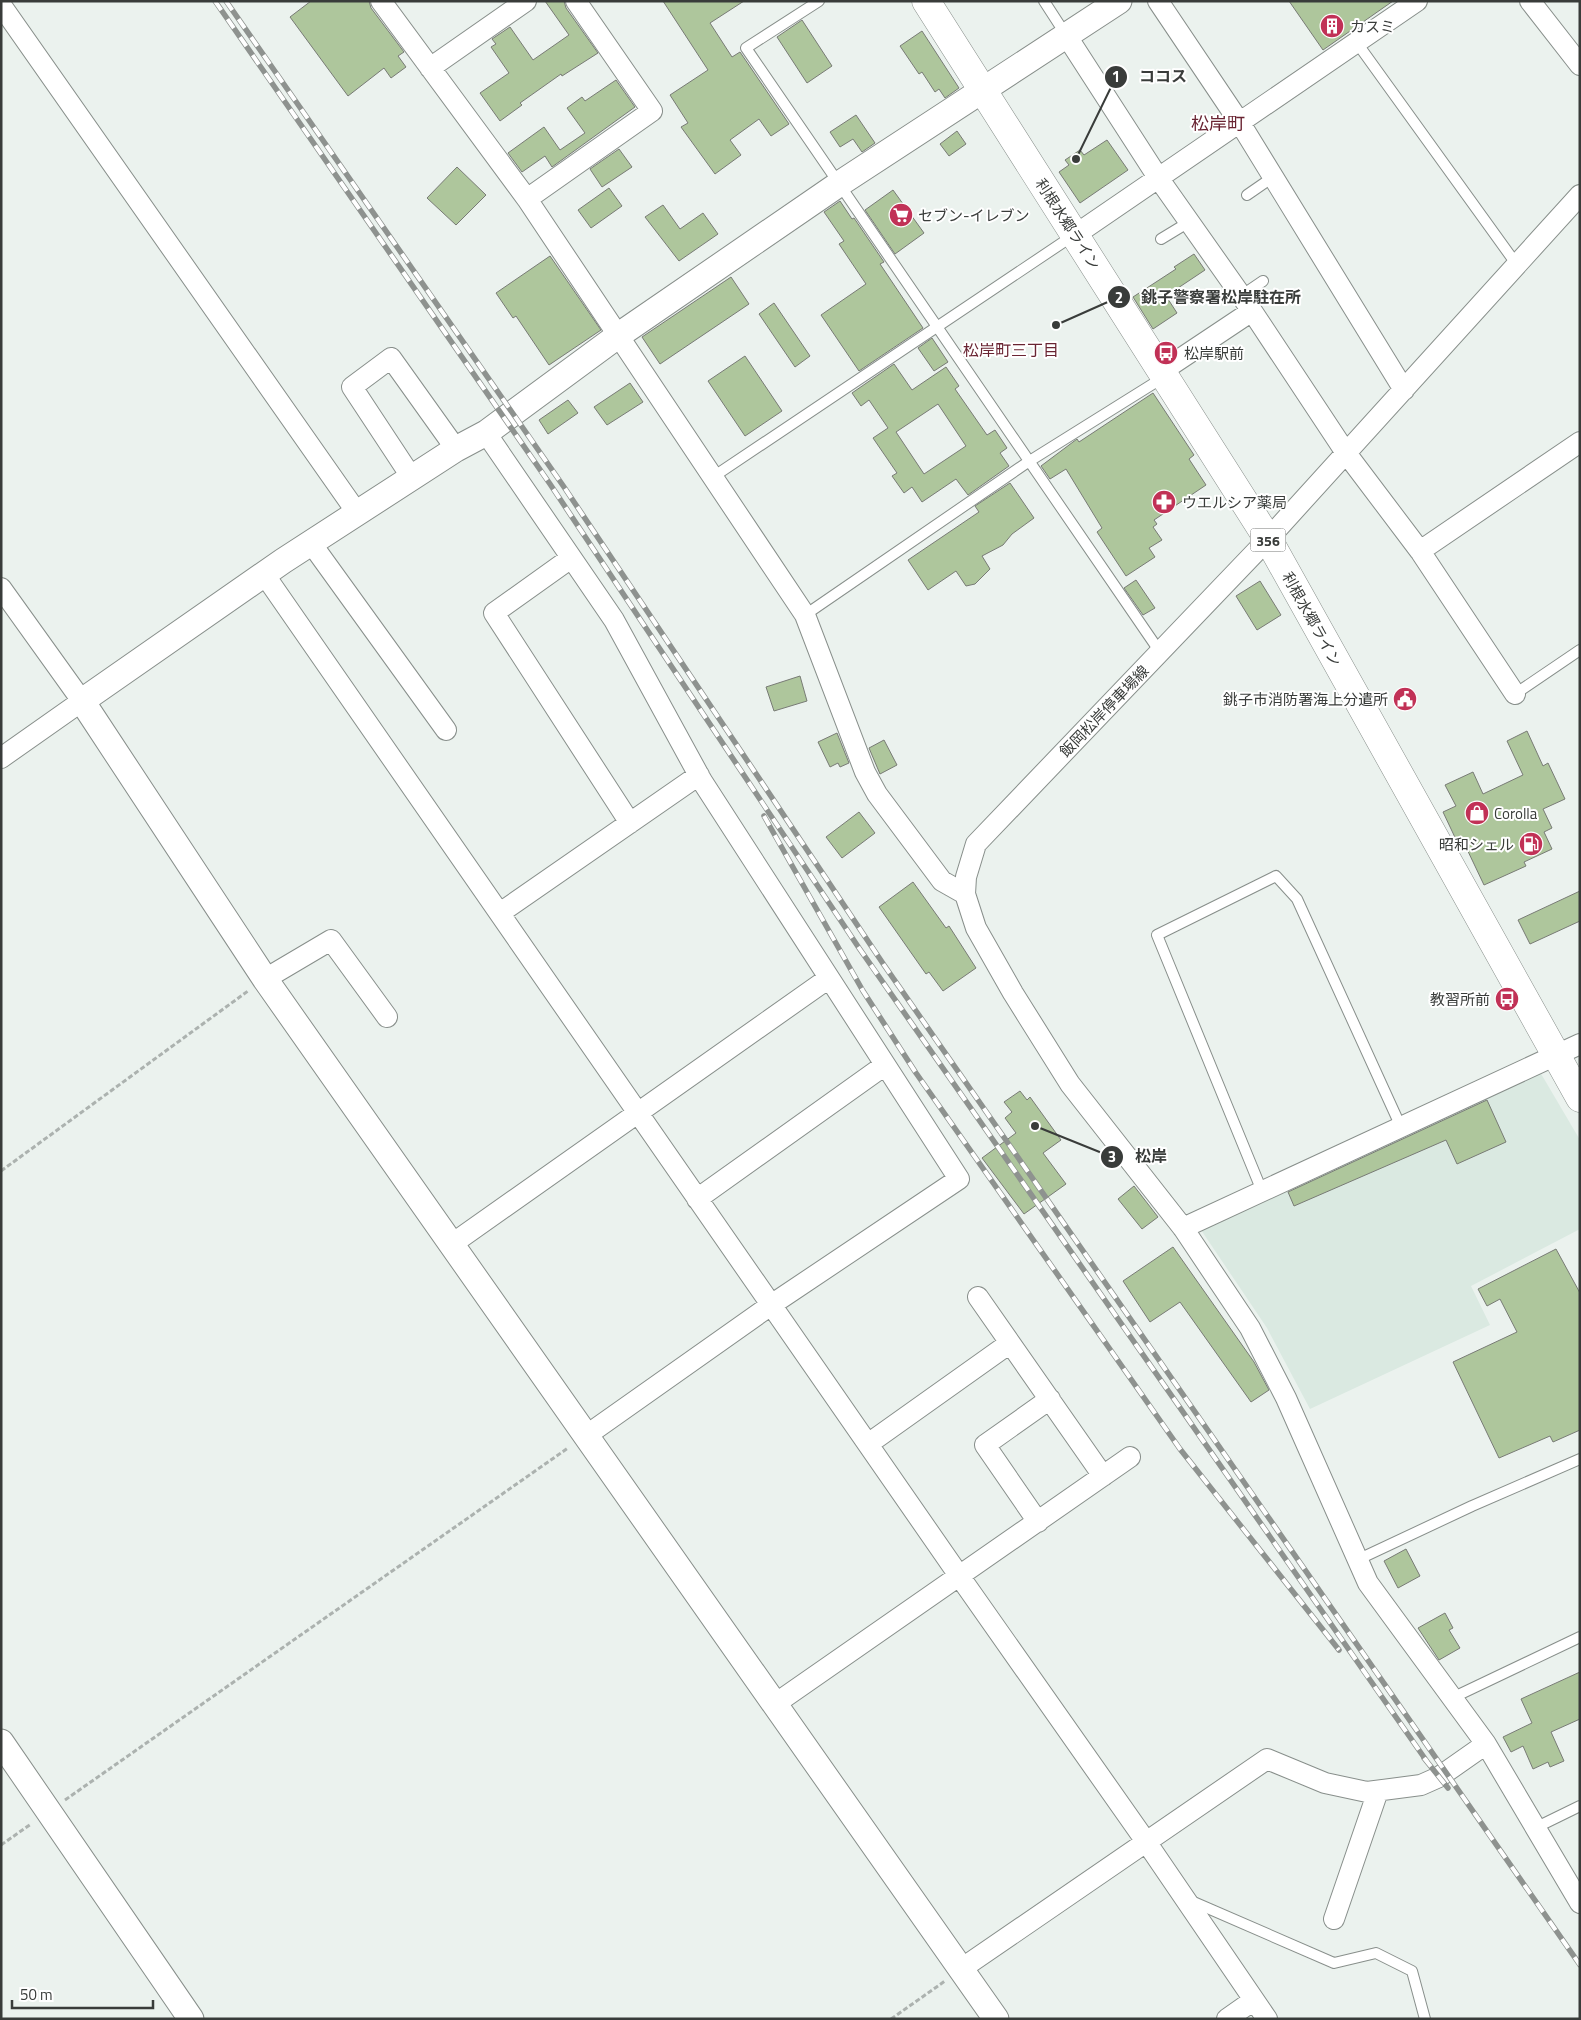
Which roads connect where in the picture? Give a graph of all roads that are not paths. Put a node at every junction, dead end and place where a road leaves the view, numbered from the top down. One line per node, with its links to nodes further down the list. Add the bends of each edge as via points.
1 (381, 1): 15 (street)
2 (526, 1): 15 (street)
3 (576, 1): 23 (street, via 652,111)
4 (819, 1): 20 (lane, via 746,48)
5 (926, 1): 16 (highway, 利根水郷ライン / 356)
6 (1044, 1): 12 (lane)
7 (1119, 1): 12 (street)
8 (1158, 1): 17 (street)
9 (1417, 1): 13 (street)
10 (1530, 1): 14 (street)
11 (1, 5): 41 (street)
12 (1066, 36): 16 (street); 19 (street)
13 (1357, 42): 17 (street); 27 (lane)
14 (1580, 65)
15 (430, 68): 23 (street)
16 (983, 89): 20 (street); 25 (highway, 利根水郷ライン / 356)
17 (1240, 123): 18 (street); 19 (street)
18 (1273, 177): 21 (lane); 33 (street)
19 (1159, 179): 24 (street); 25 (street)
20 (839, 184): 30 (lane); 31 (street)
21 (1247, 195)
22 (1580, 195): 27 (street, 飯岡松岸停車場線)
23 (527, 199): 31 (street)
24 (1190, 222): 26 (lane); 29 (street)
25 (1075, 234): 30 (lane); 32 (highway, 利根水郷ライン / 356)
26 (1161, 239)
27 (1517, 264): 33 (street, 飯岡松岸停車場線)
28 (1263, 281): 29 (lane)
29 (1246, 304): 32 (street); 37 (street)
30 (936, 328): 38 (lane); 39 (lane)
31 (619, 335): 34 (street); 39 (street)
32 (1164, 374): 38 (lane); 42 (highway, 利根水郷ライン / 356)
33 (1404, 390): 37 (street, 飯岡松岸停車場線)
34 (486, 434): 36 (street); 45 (street)
35 (1580, 442): 44 (street)
36 (456, 449): 40 (street); 40 (street, via 391,358 352,387)
37 (1346, 453): 42 (street, 飯岡松岸停車場線); 44 (street)
38 (1028, 462): 48 (lane); 50 (lane)
39 (713, 477): 48 (street)
40 (412, 478): 41 (street)
41 (358, 514): 43 (street)
42 (1268, 539): 50 (street, 飯岡松岸停車場線); 63 (highway, 利根水郷ライン / 356)
43 (312, 543): 46 (street); 53 (street)
44 (1420, 550): 51 (street)
45 (571, 558): 55 (street, via 614,620); 56 (street, via 494,613)
46 (264, 574): 52 (street); 58 (street)
47 (1, 588): 52 (street)
48 (805, 615): 57 (street, via 865,772 877,794 942,881)
49 (1580, 650): 51 (lane)
50 (1160, 652): 57 (street, 飯岡松岸停車場線, via 976,844 966,877)
51 (1515, 694)
52 (82, 701): 54 (street); 60 (street)
53 (446, 730)
54 (1, 758)
55 (699, 775): 56 (street); 59 (street)
56 (630, 823): 58 (street)
57 (965, 894): 70 (street, via 976,928 1070,1084)
58 (500, 913): 66 (street)
59 (829, 978): 64 (street); 66 (street)
60 (265, 979): 61 (street, via 331,940); 71 (street)
61 (387, 1017)
62 (1580, 1044): 63 (street)
63 (1556, 1056): 65 (highway, 利根水郷ライン / 356); 67 (street)
64 (886, 1065): 69 (street); 73 (street, via 959,1179)
65 (1580, 1098)
66 (638, 1114): 69 (street); 71 (street)
67 (1401, 1127): 68 (street); 68 (lane, via 1297,899 1276,876 1157,935)
68 (1262, 1191): 70 (street)
69 (698, 1199): 73 (street)
70 (1183, 1228): 82 (street, via 1250,1328 1286,1398)
71 (452, 1244): 76 (street)
72 (978, 1297): 74 (street)
73 (771, 1305): 76 (street); 77 (street)
74 (1010, 1343): 75 (street); 77 (street)
75 (1050, 1399): 80 (street); 81 (street, via 985,1445)
76 (587, 1435): 86 (street)
77 (868, 1444): 83 (street)
78 (1130, 1457): 80 (street)
79 (1580, 1459): 82 (lane)
80 (1103, 1476): 81 (street)
81 (1038, 1522): 83 (street)
82 (1358, 1560): 85 (street, via 1368,1583)
83 (960, 1577): 86 (street); 92 (street)
84 (1580, 1637): 85 (lane)
85 (1452, 1698): 88 (street)
86 (775, 1704): 96 (street)
87 (1, 1742): 98 (street)
88 (1486, 1744): 89 (street, via 1439,1777 1421,1785); 91 (street)
89 (1378, 1791): 92 (street, via 1367,1792 1325,1783 1267,1759); 95 (street)
90 (1580, 1806): 91 (lane)
91 (1535, 1828): 94 (street)
92 (1147, 1843): 93 (street); 96 (street)
93 (1184, 1897): 97 (street); 102 (lane, via 1334,1963 1376,1953 1412,1971)
94 (1580, 1903)
95 (1334, 1919)
96 (962, 1969): 99 (street)
97 (1254, 2000): 100 (street); 101 (street)
98 (191, 2019)
99 (996, 2019)
100 (1227, 2019)
101 (1266, 2019)
102 (1425, 2019)

